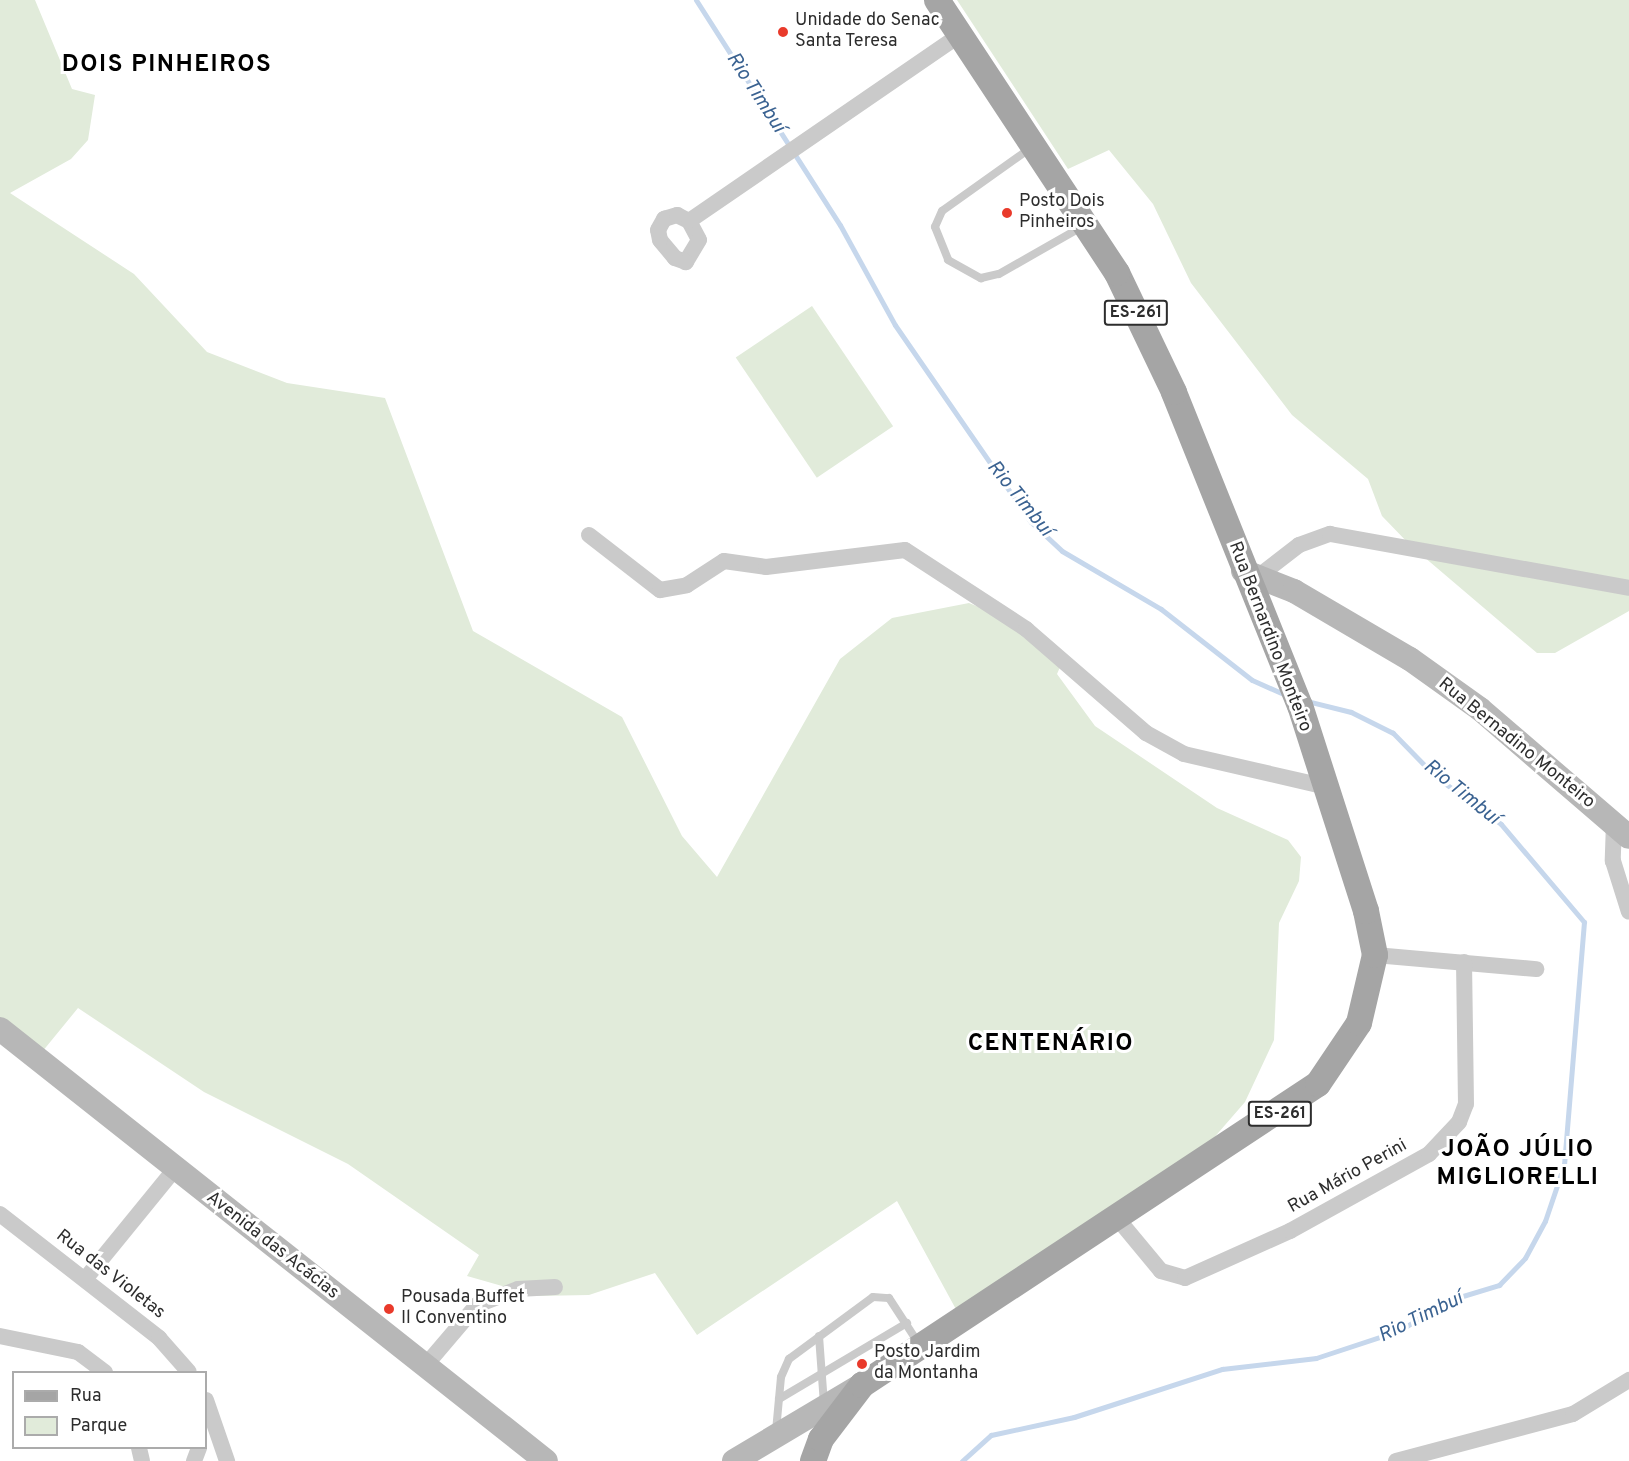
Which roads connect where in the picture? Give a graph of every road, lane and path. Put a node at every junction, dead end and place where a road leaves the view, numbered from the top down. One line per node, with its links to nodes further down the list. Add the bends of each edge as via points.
1 (937, 0): 2 (main road, Rua Bernardino Monteiro / ES-261)
2 (958, 36): 3 (main road, Rua Bernardino Monteiro / ES-261); 4 (street)
3 (1035, 146): 5 (main road, Rua Bernardino Monteiro / ES-261); 5 (lane, via 942,211 935,227 948,260 981,278 999,274)
4 (688, 221)
5 (1086, 225): 7 (main road, Rua Bernardino Monteiro / ES-261, via 1118,273)
6 (589, 535): 9 (street, via 660,590 687,585 724,561 766,567 862,558 893,549 916,557 1026,629 1146,733 1184,754)
7 (1251, 573): 8 (street, via 1299,545 1330,534); 9 (main road, Rua Bernardino Monteiro / ES-261, via 1300,706); 10 (street, Rua Bernadino Monteiro, via 1410,659 1480,709)
8 (1629, 588)
9 (1323, 786): 12 (main road, Rua Bernardino Monteiro / ES-261, via 1366,911)
10 (1621, 830): 11 (street, Rua Bernadino Monteiro, via 1614,861)
11 (1629, 912)
12 (1375, 954): 13 (street); 18 (main road, Rua Bernardino Monteiro / ES-261, via 1359,1023 1318,1084)
13 (1464, 962): 14 (street); 18 (street, Rua Mário Perini, via 1466,1104 1459,1122 1429,1154 1290,1231 1185,1278 1161,1271)
14 (1536, 969)
15 (0, 1029): 16 (street, Avenida das Acácias)
16 (174, 1170): 19 (street); 25 (street, Avenida das Acácias)
17 (0, 1214): 19 (street, Rua das Violetas)
18 (1117, 1218): 24 (main road, ES-261)
19 (86, 1278): 27 (street, Rua das Violetas, via 159,1338)
20 (555, 1287): 25 (street, via 518,1289 477,1305)
21 (907, 1323): 23 (lane, via 882,1294); 24 (lane); 28 (lane)
22 (0, 1336): 26 (street, via 78,1352)
23 (819, 1336): 28 (lane); 31 (lane, via 784,1367)
24 (921, 1347): 30 (main road, ES-261)
25 (424, 1366): 36 (street, Avenida das Acácias)
26 (104, 1371)
27 (188, 1371)
28 (823, 1375): 31 (lane); 32 (lane)
29 (1629, 1380): 39 (street, via 1573,1414)
30 (862, 1385): 32 (street); 38 (main road, ES-261, via 821,1438)
31 (779, 1399): 34 (lane)
32 (824, 1408): 34 (street)
33 (208, 1414): 35 (street)
34 (768, 1448): 37 (street)
35 (227, 1461)
36 (546, 1461)
37 (734, 1461)
38 (813, 1461)
39 (1396, 1461)

